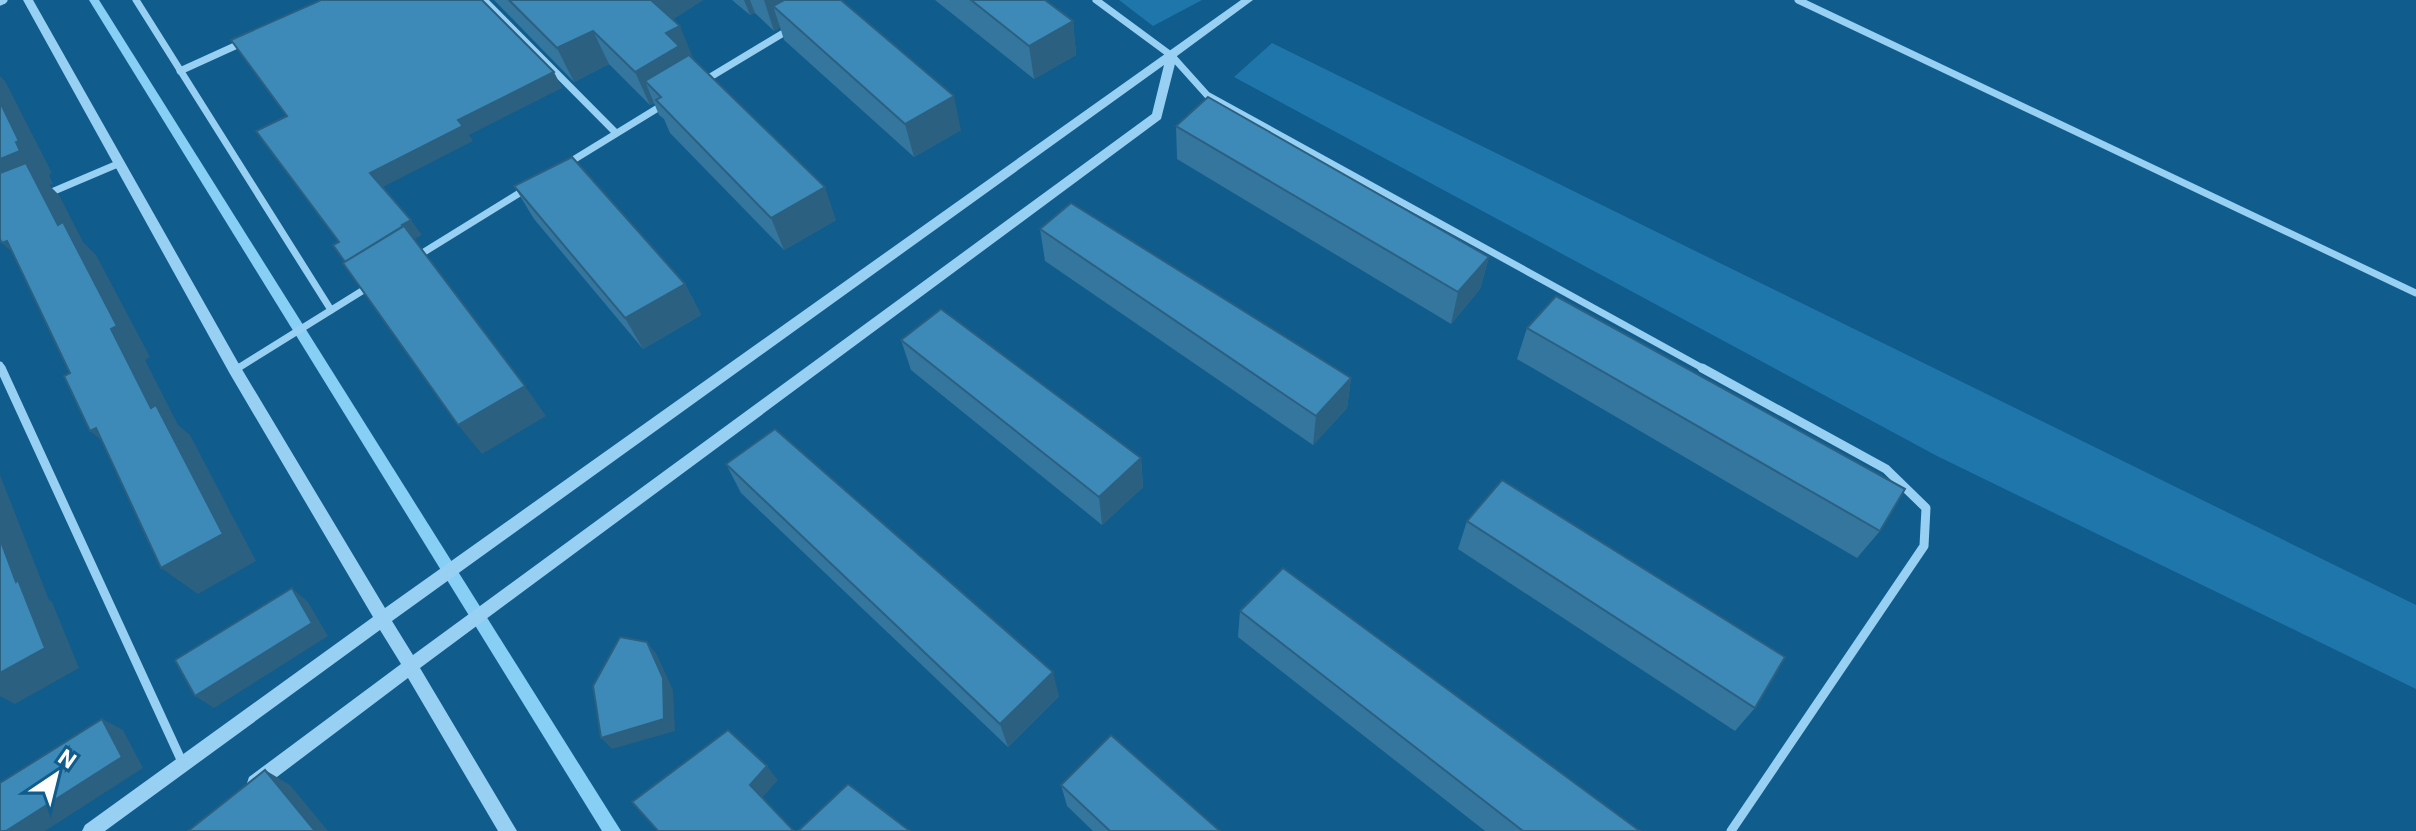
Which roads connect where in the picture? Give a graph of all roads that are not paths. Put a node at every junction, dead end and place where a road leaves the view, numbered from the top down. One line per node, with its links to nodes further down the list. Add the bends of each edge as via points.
1 (28, 0): 14 (street)
2 (136, 0): 10 (street)
3 (484, 0): 13 (street)
4 (1096, 0): 9 (street)
5 (1248, 0): 9 (street)
6 (1798, 0): 20 (street)
7 (799, 23): 11 (street)
8 (252, 39): 10 (street)
9 (1172, 56): 24 (street); 25 (street, via 1157,116); 30 (street, via 1207,95 1886,469 1926,508 1924,546)
10 (180, 71): 21 (street)
11 (694, 86)
12 (668, 102): 13 (street)
13 (616, 133): 15 (street)
14 (120, 163): 17 (street); 23 (street)
15 (551, 173)
16 (538, 181): 18 (street)
17 (40, 197)
18 (408, 262)
19 (382, 278): 21 (street)
20 (2416, 293)
21 (331, 310): 23 (street)
22 (0, 365): 26 (street)
23 (235, 370): 24 (street)
24 (383, 619): 25 (street); 26 (street)
25 (411, 666): 27 (street); 29 (street)
26 (183, 764): 28 (street)
27 (240, 794)
28 (91, 831)
29 (508, 831)
30 (1731, 831)

